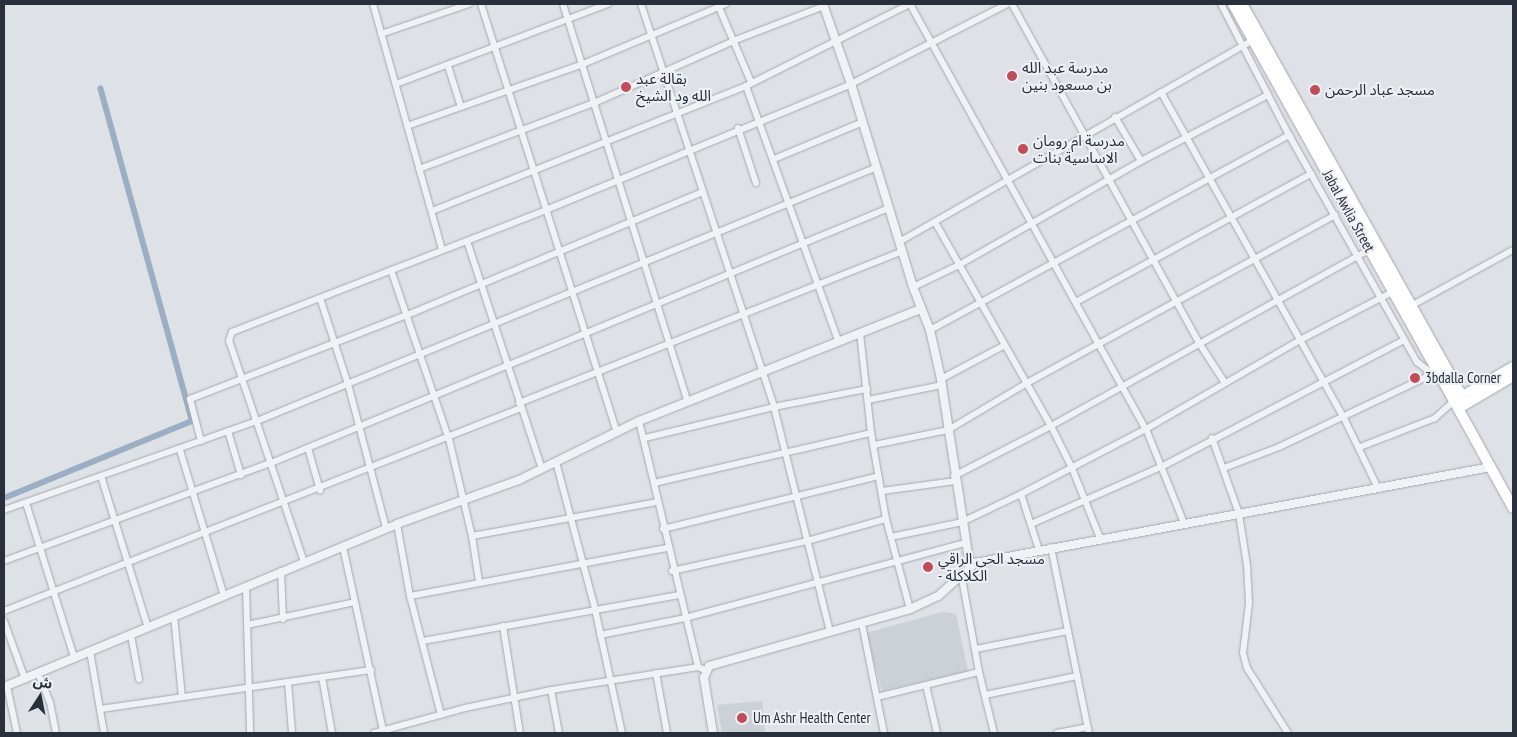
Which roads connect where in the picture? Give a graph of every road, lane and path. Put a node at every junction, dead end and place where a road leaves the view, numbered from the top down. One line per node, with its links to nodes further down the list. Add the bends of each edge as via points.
1 (373, 4): 17 (street)
2 (470, 4): 17 (street)
3 (481, 4): 24 (street)
4 (563, 4): 16 (street)
5 (608, 4): 16 (street)
6 (641, 4): 18 (street)
7 (726, 4): 14 (street)
8 (910, 4): 21 (street); 22 (street)
9 (1006, 4): 22 (street)
10 (1012, 4): 43 (street)
11 (1221, 4): 23 (street)
12 (1232, 4): 19 (main road, Jabal Awlia Street)
13 (1242, 4): 99 (main road, Jabal Awlia Street)
14 (718, 5): 18 (street); 20 (street)
15 (823, 5): 20 (street); 21 (street)
16 (569, 19): 24 (street); 25 (street)
17 (381, 34): 28 (street)
18 (652, 36): 25 (street); 27 (street)
19 (1253, 40): 23 (street); 74 (main road, Jabal Awlia Street)
20 (733, 41): 27 (street); 29 (street)
21 (837, 41): 29 (street); 30 (street)
22 (932, 43): 30 (street); 56 (street)
23 (1243, 45): 32 (street); 33 (street)
24 (495, 48): 26 (street); 31 (street)
25 (583, 64): 31 (street); 34 (street)
26 (448, 66): 28 (street); 35 (street)
27 (664, 73): 34 (street); 36 (street)
28 (396, 84): 40 (street)
29 (748, 84): 36 (street); 38 (street)
30 (851, 84): 38 (street); 39 (street)
31 (509, 89): 35 (street); 42 (street)
32 (1161, 92): 37 (street); 45 (street)
33 (1268, 94): 44 (street); 45 (street)
34 (594, 103): 42 (street); 46 (street)
35 (461, 107): 40 (street)
36 (678, 114): 46 (street); 47 (street)
37 (1116, 117): 43 (street); 49 (street)
38 (759, 119): 41 (street); 48 (street)
39 (863, 122): 48 (street); 50 (street)
40 (407, 126): 51 (street)
41 (738, 128): 47 (street); 58 (street)
42 (521, 131): 51 (street); 52 (street)
43 (1084, 135): 54 (street); 56 (street)
44 (1288, 135): 53 (street); 55 (street)
45 (1186, 137): 49 (street); 55 (street)
46 (607, 143): 52 (street); 57 (street)
47 (690, 149): 57 (street); 59 (street)
48 (774, 160): 60 (street)
49 (1141, 161): 54 (street)
50 (877, 167): 60 (street); 61 (street)
51 (419, 169): 63 (street)
52 (533, 169): 62 (street); 63 (street)
53 (1311, 174): 64 (street); 65 (street)
54 (1110, 178): 66 (street); 69 (street)
55 (1207, 178): 65 (street); 66 (street)
56 (1008, 180): 68 (street); 69 (street)
57 (618, 181): 62 (street); 67 (street)
58 (756, 183)
59 (702, 192): 67 (street); 70 (street)
60 (790, 204): 70 (street); 73 (street)
61 (889, 208): 72 (street); 73 (street)
62 (546, 210): 71 (street); 77 (street)
63 (432, 211): 75 (street)
64 (1335, 215): 79 (street); 80 (street)
65 (1231, 218): 80 (street); 81 (street)
66 (1131, 219): 81 (street); 83 (street)
67 (631, 222): 77 (street); 82 (street)
68 (935, 222): 72 (street); 84 (street)
69 (1032, 224): 83 (street); 84 (street)
70 (715, 231): 82 (street); 86 (street)
71 (467, 241): 75 (street); 88 (street)
72 (899, 242): 78 (street)
73 (803, 243): 86 (street); 87 (street)
74 (1370, 248): 79 (street); 91 (main road, Jabal Awlia Street)
75 (442, 250): 85 (street)
76 (1513, 250): 99 (street)
77 (560, 251): 88 (street); 90 (street)
78 (902, 251): 87 (street); 89 (street)
79 (1357, 254): 92 (street); 94 (street)
80 (1253, 258): 94 (street); 96 (street)
81 (1153, 261): 95 (street); 96 (street)
82 (644, 264): 90 (street); 97 (street)
83 (1056, 264): 95 (street); 98 (street)
84 (959, 265): 89 (street); 98 (street)
85 (391, 270): 93 (street); 101 (street)
86 (730, 274): 97 (street); 102 (street)
87 (816, 283): 102 (street); 107 (street)
88 (480, 284): 101 (street); 103 (street)
89 (913, 287): 100 (street)
90 (574, 291): 103 (street); 105 (street)
91 (1394, 291): 92 (street); 120 (main road, Jabal Awlia Street)
92 (1381, 296): 108 (street); 109 (street)
93 (320, 298): 111 (street); 122 (street, via 230,335 229,341)
94 (1277, 298): 108 (street); 110 (street)
95 (1076, 302): 112 (street)
96 (1176, 302): 110 (street); 112 (street)
97 (658, 304): 105 (street); 113 (street)
98 (981, 304): 104 (street); 114 (street)
99 (1411, 306): 133 (main road, Jabal Awlia Street)
100 (921, 309): 104 (street); 106 (street)
101 (407, 315): 111 (street); 115 (street)
102 (743, 315): 113 (street); 119 (street)
103 (494, 325): 115 (street); 116 (street)
104 (930, 330): 124 (street)
105 (587, 333): 116 (street); 118 (street)
106 (860, 333): 107 (street); 129 (street)
107 (838, 340): 119 (street)
108 (1300, 340): 123 (street); 126 (street)
109 (1404, 340): 120 (street, via 1417,362); 123 (street)
110 (1199, 343): 126 (street); 128 (street)
111 (335, 344): 122 (street); 127 (street)
112 (1098, 344): 125 (street); 128 (street)
113 (670, 345): 118 (street); 132 (street)
114 (1003, 346): 124 (street); 125 (street)
115 (420, 356): 127 (street); 130 (street)
116 (507, 366): 130 (street); 134 (street)
117 (1513, 367): 133 (main road)
118 (598, 372): 134 (street); 144 (street)
119 (762, 372): 132 (street); 135 (street)
120 (1435, 373): 133 (main road, Jabal Awlia Street); 136 (street)
121 (1513, 376): 133 (main road)
122 (243, 380): 137 (street); 149 (street, via 190,400)
123 (1323, 380): 136 (street); 147 (street)
124 (941, 382): 131 (street); 142 (street)
125 (1026, 383): 140 (street); 142 (street)
126 (1225, 383): 141 (street)
127 (348, 384): 137 (street); 139 (street)
128 (1121, 385): 140 (street); 141 (street)
129 (867, 389): 131 (street); 135 (street)
130 (434, 395): 139 (street); 148 (street)
131 (868, 400): 145 (street)
132 (688, 402): 138 (street)
133 (1460, 402): 152 (street); 158 (main road, Jabal Awlia Street)
134 (520, 406): 148 (street); 161 (street)
135 (774, 407): 146 (street); 154 (street)
136 (1344, 416): 152 (street); 160 (street)
137 (257, 421): 143 (street); 156 (street)
138 (639, 421): 144 (street); 146 (street)
139 (358, 426): 151 (street); 162 (street)
140 (1051, 426): 159 (street); 166 (street)
141 (1146, 429): 157 (street); 159 (street)
142 (948, 430): 150 (street); 166 (street)
143 (228, 432): 149 (street); 163 (street)
144 (618, 433): 155 (street)
145 (871, 433): 150 (street); 154 (street)
146 (645, 438): 167 (street)
147 (1212, 438): 157 (street); 160 (street)
148 (449, 439): 162 (street); 174 (street)
149 (201, 441): 153 (street)
150 (874, 445): 165 (street)
151 (308, 448): 156 (street); 169 (street)
152 (1360, 448): 168 (street)
153 (180, 450): 164 (street); 171 (street)
154 (785, 452): 167 (street); 173 (street)
155 (556, 462): 161 (street); 182 (street)
156 (271, 463): 163 (street); 178 (street)
157 (1163, 466): 176 (street); 186 (street)
158 (1491, 467): 168 (street); 179 (main road, Jabal Awlia Street)
159 (1072, 468): 172 (street); 176 (street)
160 (1224, 468): 181 (street)
161 (542, 469): 174 (street)
162 (369, 470): 169 (street); 189 (street)
163 (241, 475): 171 (street)
164 (101, 476): 177 (street); 184 (street)
165 (879, 476): 170 (street); 173 (street)
166 (954, 479): 170 (street); 185 (street)
167 (654, 482): 175 (street)
168 (1378, 488): 181 (street)
169 (320, 490): 178 (street)
170 (882, 491): 183 (street)
171 (193, 493): 184 (street); 191 (street)
172 (1021, 494): 185 (street); 188 (street)
173 (795, 497): 190 (street); 195 (street)
174 (465, 498): 187 (street); 192 (street)
175 (658, 502): 182 (street); 190 (street)
176 (1087, 502): 188 (street); 194 (street)
177 (26, 503): 180 (street); 199 (street)
178 (284, 503): 191 (street); 204 (street)
179 (1513, 508)
180 (4, 510)
181 (1239, 514): 186 (street); 277 (street, via 1249,603 1243,653 1247,668)
182 (570, 518): 192 (street); 205 (street)
183 (886, 519): 193 (street); 195 (street)
184 (114, 521): 199 (street); 206 (street)
185 (962, 522): 193 (street); 196 (street)
186 (1184, 523): 194 (street)
187 (397, 524): 189 (street); 217 (street)
188 (1031, 524): 201 (street)
189 (386, 528): 197 (street)
190 (663, 529): 200 (street)
191 (206, 533): 206 (street); 216 (street)
192 (472, 536): 211 (street)
193 (891, 537): 202 (street)
194 (1100, 538): 198 (street)
195 (807, 541): 209 (street); 212 (street)
196 (965, 543): 202 (street); 207 (street)
197 (343, 547): 204 (street); 218 (street)
198 (1051, 547): 201 (street); 230 (street)
199 (38, 548): 203 (street); 214 (street)
200 (667, 548): 205 (street); 209 (street)
201 (1039, 550): 207 (street)
202 (899, 560): 212 (street); 220 (street)
203 (4, 561)
204 (304, 562): 208 (street)
205 (583, 563): 211 (street); 219 (street)
206 (127, 564): 214 (street); 229 (street)
207 (970, 566): 210 (street)
208 (281, 571): 213 (street); 224 (street)
209 (672, 571): 215 (street)
210 (961, 573): 220 (street, via 938,596); 235 (street)
211 (479, 582): 217 (street)
212 (819, 583): 223 (street); 231 (street)
213 (246, 586): 216 (street); 227 (street)
214 (52, 592): 221 (street); 237 (street)
215 (679, 595): 219 (street); 223 (street)
216 (224, 596): 222 (street)
217 (410, 596): 234 (street)
218 (355, 602): 224 (street); 239 (street)
219 (595, 609): 228 (street); 233 (street)
220 (910, 610): 226 (street)
221 (4, 611)
222 (174, 616): 229 (street); 254 (street)
223 (685, 618): 233 (street); 238 (street)
224 (283, 619): 227 (street)
225 (4, 621): 245 (street)
226 (862, 624): 231 (street); 256 (street)
227 (247, 625): 251 (street)
228 (503, 626): 234 (street); 255 (street)
229 (148, 628): 232 (street)
230 (1067, 631): 235 (street); 243 (street)
231 (830, 632): 238 (street)
232 (131, 635): 236 (street); 246 (street)
233 (600, 635): 247 (street)
234 (422, 641): 258 (street)
235 (976, 649): 240 (street)
236 (90, 651): 237 (street); 257 (street)
237 (74, 657): 241 (street)
238 (701, 668): 242 (street); 272 (street)
239 (370, 670): 244 (street); 259 (street)
240 (979, 672): 249 (street); 253 (street)
241 (38, 673): 245 (street); 262 (street, via 50,702)
242 (656, 673): 247 (street); 271 (street)
243 (1077, 676): 253 (street); 260 (street)
244 (322, 678): 248 (street); 266 (street)
245 (25, 679): 250 (street)
246 (139, 679)
247 (609, 681): 252 (street); 270 (street)
248 (288, 682): 251 (street); 265 (street)
249 (926, 685): 256 (street); 274 (street)
250 (5, 686): 261 (street)
251 (247, 686): 254 (street); 264 (street)
252 (551, 690): 255 (street); 269 (street)
253 (985, 695): 275 (street)
254 (182, 697): 257 (street)
255 (513, 697): 258 (street); 268 (street)
256 (877, 697): 273 (street)
257 (100, 710): 263 (street)
258 (441, 715): 259 (street)
259 (382, 730): 267 (street)
260 (1088, 730): 276 (street)
261 (17, 733)
262 (56, 733)
263 (104, 733)
264 (250, 733)
265 (292, 733)
266 (332, 733)
267 (374, 733)
268 (520, 733)
269 (558, 733)
270 (622, 733)
271 (667, 733)
272 (711, 733)
273 (884, 733)
274 (936, 733)
275 (994, 733)
276 (1056, 733)
277 (1288, 733)

